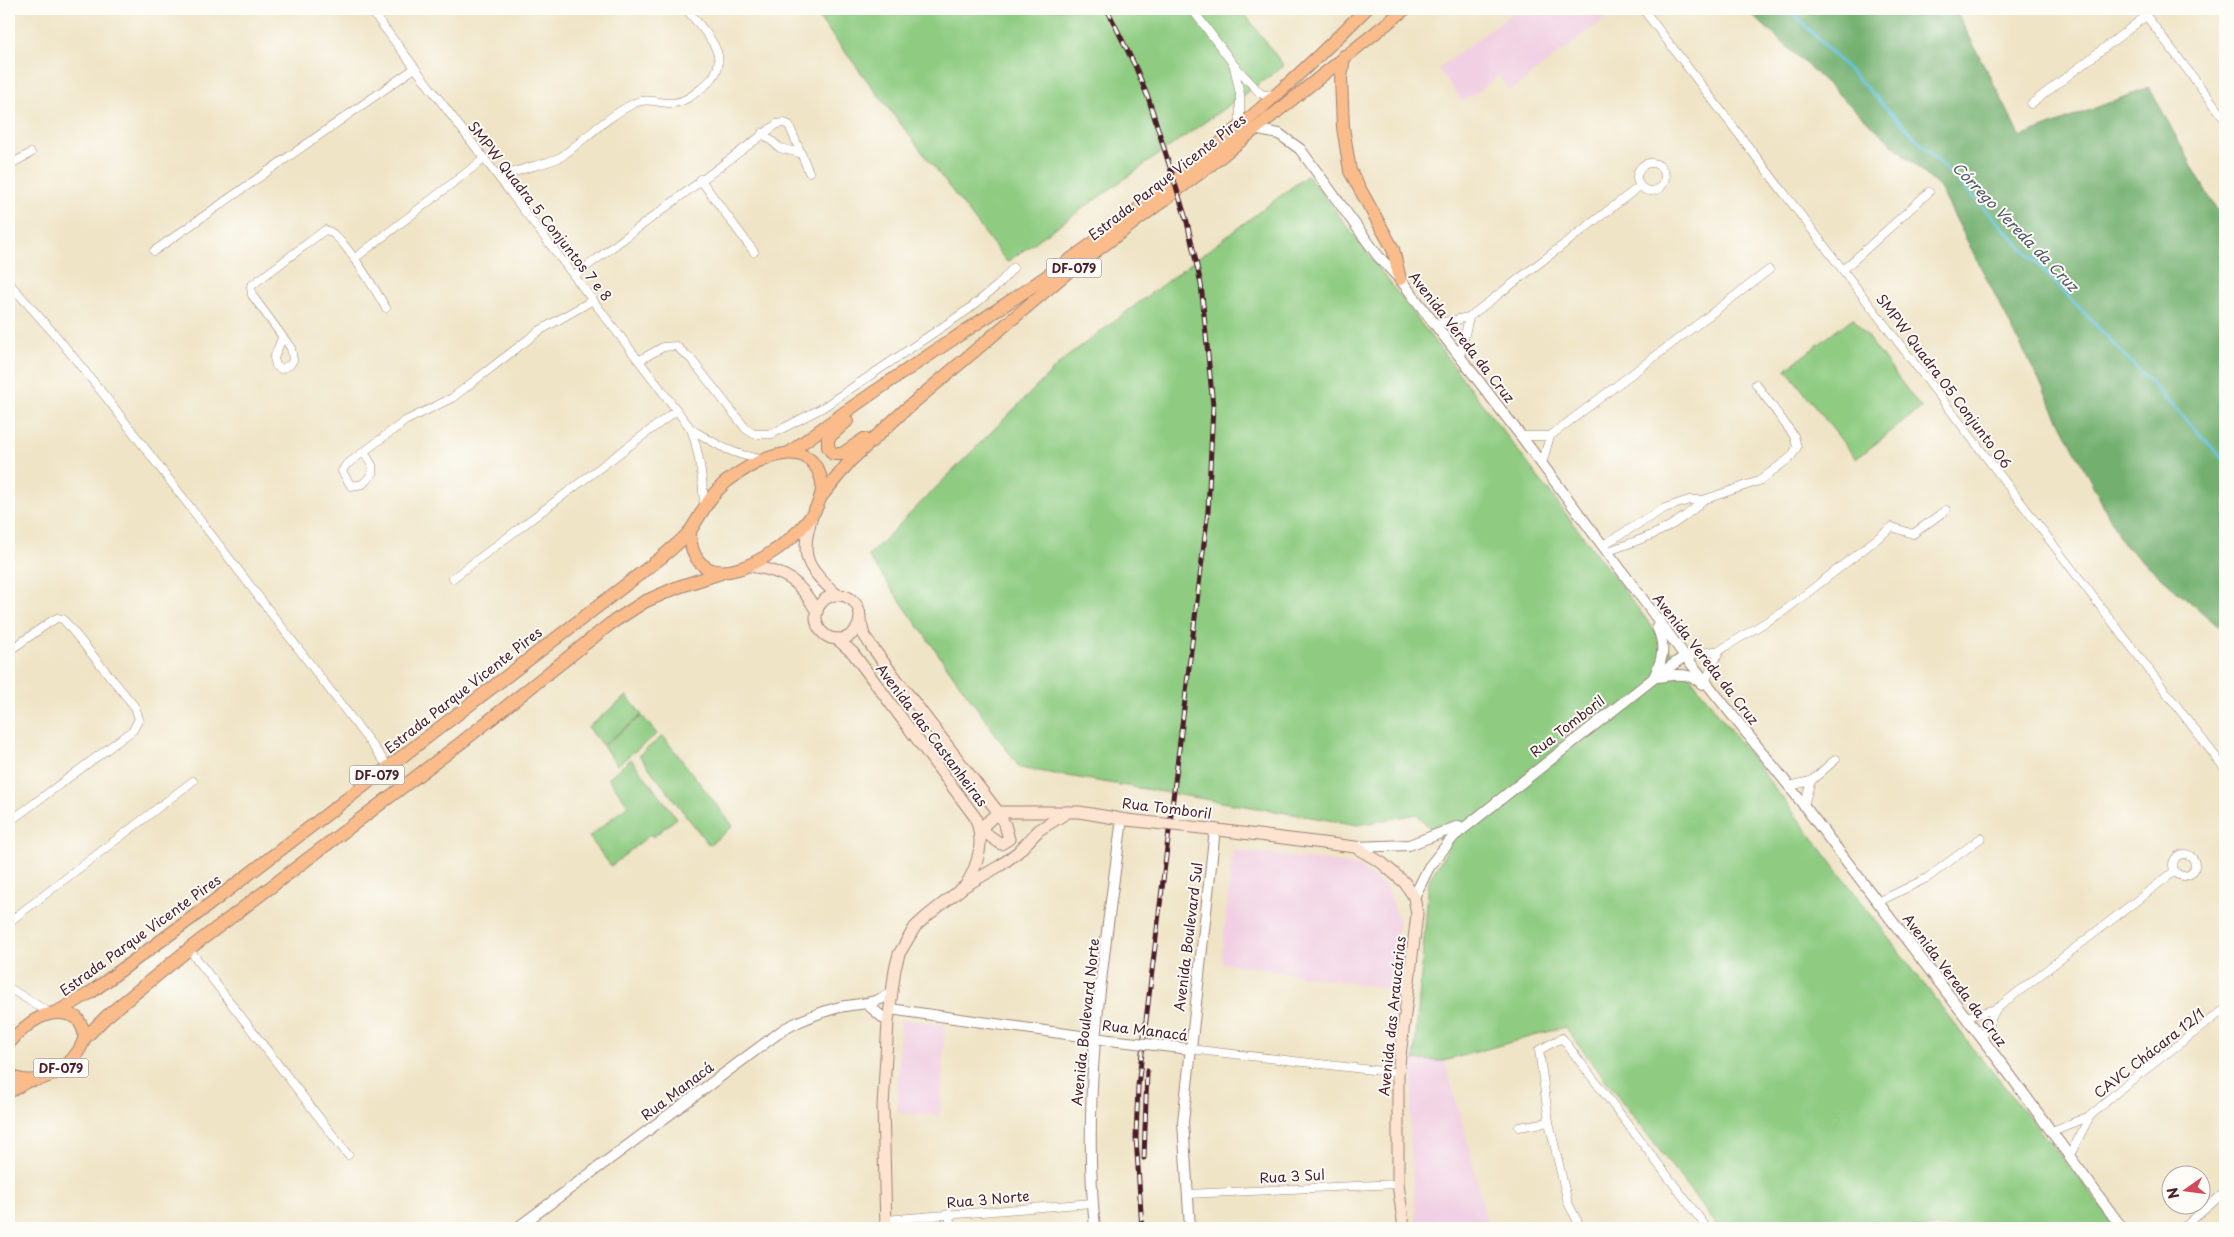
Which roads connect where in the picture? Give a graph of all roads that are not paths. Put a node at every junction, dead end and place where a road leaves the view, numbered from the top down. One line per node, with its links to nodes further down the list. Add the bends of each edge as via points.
1 (370, 9): 11 (street, SMPW Quadra 5 Conjuntos 7 e 8)
2 (686, 9): 23 (street, via 716,48 720,59 711,80 680,102 637,102 561,156)
3 (1192, 9): 10 (street)
4 (1366, 9): 12 (main road, Estrada Parque Vicente Pires / DF-079)
5 (1405, 9): 9 (main road, Estrada Parque Vicente Pires / DF-079)
6 (1643, 9): 32 (street, SMPW Quadra 05 Conjunto 06)
7 (2141, 9): 8 (street)
8 (2146, 16): 13 (street); 14 (street)
9 (1344, 56): 16 (main road, Estrada Parque Vicente Pires / DF-079); 34 (main road, via 1341,78 1343,127 1350,171 1393,249)
10 (1234, 65): 12 (street, via 1260,93 1268,96); 15 (street, via 1241,99)
11 (416, 68): 20 (street, SMPW Quadra 5 Conjuntos 7 e 8); 27 (street)
12 (1281, 92): 15 (main road, Estrada Parque Vicente Pires / DF-079)
13 (2031, 104)
14 (2225, 119)
15 (1240, 125): 43 (main road, Estrada Parque Vicente Pires / DF-079, via 1152,198 1067,261)
16 (1254, 129): 34 (street, Avenida Vereda da Cruz, via 1279,134 1300,149 1378,256); 45 (main road, Estrada Parque Vicente Pires / DF-079, via 1068,272)
17 (762, 133): 19 (street, via 780,148); 19 (street, via 784,123 794,134); 24 (street)
18 (31, 153): 21 (street)
19 (800, 154): 22 (street)
20 (484, 159): 23 (street, SMPW Quadra 5 Conjuntos 7 e 8); 29 (street)
21 (9, 165)
22 (809, 172)
23 (500, 178): 33 (street, SMPW Quadra 5 Conjuntos 7 e 8)
24 (700, 179): 28 (street); 33 (street)
25 (1640, 186): 25 (street, via 1637,173 1642,166 1650,163 1664,167 1665,177 1659,188 1647,190); 38 (street)
26 (1929, 192): 32 (street)
27 (154, 251)
28 (754, 252)
29 (354, 259): 37 (street); 40 (street, via 330,230 325,230 251,286 252,295)
30 (1013, 268): 42 (street, via 969,310 914,348 822,408 772,434 754,434 746,430 691,359 676,346 663,346)
31 (1769, 270): 49 (street)
32 (1843, 270): 77 (street, SMPW Quadra 05 Conjunto 06)
33 (574, 276): 36 (street, SMPW Quadra 5 Conjuntos 7 e 8)
34 (1400, 279): 39 (street, Avenida Vereda da Cruz)
35 (9, 283): 76 (street, via 109,401)
36 (593, 300): 42 (street, SMPW Quadra 5 Conjuntos 7 e 8); 50 (street, via 539,332 452,398 405,421)
37 (386, 308)
38 (1469, 318): 39 (street); 41 (street)
39 (1435, 324): 41 (street, Avenida Vereda da Cruz)
40 (282, 338)
41 (1460, 356): 48 (street, Avenida Vereda da Cruz)
42 (640, 360): 46 (street, SMPW Quadra 5 Conjuntos 7 e 8)
43 (901, 375): 45 (main road, via 892,388 834,431 828,438 828,447 833,454 842,454); 51 (main road, Estrada Parque Vicente Pires / DF-079)
44 (1756, 384): 55 (street, via 1794,436 1796,452 1759,481)
45 (906, 409): 54 (main road, Estrada Parque Vicente Pires / DF-079, via 850,461)
46 (677, 410): 47 (street, SMPW Quadra 5 Conjuntos 7 e 8); 63 (street)
47 (691, 429): 52 (street, SMPW Quadra 5 Conjuntos 7 e 8, via 729,452); 56 (street, SMPW Quadra 5 Conjuntos 7 e 8, via 699,450)
48 (1521, 436): 49 (street); 53 (street, Avenida Vereda da Cruz)
49 (1550, 436): 53 (street)
50 (364, 452): 50 (street, via 343,468 344,477 351,486 363,484 372,474 372,465)
51 (789, 454): 52 (main road, DF-079); 54 (main road, via 803,455 817,469 822,488)
52 (764, 459): 56 (main road, DF-079, via 724,484)
53 (1542, 464): 60 (street, Avenida Vereda da Cruz)
54 (820, 498): 58 (main road, DF-079)
55 (1704, 500): 60 (street, via 1668,529); 60 (street, via 1689,500 1665,508)
56 (704, 506): 59 (main road, DF-079)
57 (1946, 510): 69 (street, via 1914,534 1892,527 1784,611)
58 (812, 514): 61 (main road, DF-079, via 785,544); 64 (main road, via 806,538 809,564 811,570)
59 (690, 531): 62 (main road, via 690,542 696,556 704,566); 76 (main road, Estrada Parque Vicente Pires / DF-079, via 662,557)
60 (1605, 548): 65 (street, Avenida Vereda da Cruz)
61 (751, 566): 62 (main road, DF-079); 66 (main road, via 790,577 804,590)
62 (722, 573): 96 (main road, DF-079, via 652,598 610,624 462,742)
63 (453, 578)
64 (837, 595): 66 (main road, via 824,600); 67 (main road, via 854,602)
65 (1646, 605): 71 (street, Avenida Vereda da Cruz); 72 (street, via 1663,643 1661,663)
66 (817, 612): 68 (main road, via 820,630)
67 (860, 620): 68 (main road, via 848,637); 82 (main road, Avenida das Castanheiras, via 872,647)
68 (837, 639): 87 (main road, Avenida das Castanheiras, via 853,654 966,802)
69 (1720, 650): 71 (street); 73 (street)
70 (9, 651): 85 (street, via 50,622 63,619 135,707 139,719 133,730)
71 (1685, 656): 72 (street, Rua Tomboril); 73 (street, Avenida Vereda da Cruz)
72 (1654, 678): 74 (street, via 1677,674 1691,676); 86 (street, Rua Tomboril)
73 (1705, 682): 74 (street, Avenida Vereda da Cruz)
74 (1734, 718): 80 (street, Avenida Vereda da Cruz)
75 (1836, 759): 79 (street)
76 (388, 766): 103 (main road, Estrada Parque Vicente Pires / DF-079, via 126,967 82,998)
77 (2225, 769)
78 (193, 781): 95 (street)
79 (1811, 781): 80 (street); 81 (street)
80 (1789, 786): 81 (street, Avenida Vereda da Cruz)
81 (1804, 805): 94 (street, Avenida Vereda da Cruz)
82 (998, 812): 83 (main road, Rua Tomboril); 87 (main road); 87 (main road, Avenida das Castanheiras, via 1008,831 1008,842 1001,844)
83 (1068, 812): 84 (main road, Rua Tomboril); 92 (main road, Avenida das Castanheiras, via 1044,826 1001,865)
84 (1125, 819): 88 (main road, Rua Tomboril, bridge); 106 (street, Avenida Boulevard Norte)
85 (9, 822)
86 (1470, 822): 90 (street, Rua Tomboril, via 1409,845); 93 (street, Rua Tomboril, via 1436,857)
87 (980, 829): 92 (main road, Avenida das Castanheiras, via 976,869)
88 (1212, 829): 90 (main road, Rua Tomboril); 110 (street, Avenida Boulevard Sul)
89 (1981, 838): 94 (street, via 1926,878)
90 (1355, 847): 93 (main road, Rua Tomboril, via 1395,874)
91 (2175, 871): 91 (street, via 2174,860 2179,855 2195,857 2192,872 2182,875); 101 (street)
92 (965, 886): 98 (main road, Avenida das Castanheiras, via 927,916 907,938 894,969)
93 (1414, 897): 111 (main road, Avenida das Araucárias, via 1417,914)
94 (1878, 902): 104 (street, Avenida Vereda da Cruz)
95 (9, 922)
96 (189, 949): 108 (main road, DF-079); 119 (street)
97 (9, 988): 103 (street)
98 (892, 992): 99 (street, Rua Manacá); 100 (main road, Avenida das Castanheiras)
99 (867, 1004): 105 (street); 127 (street, Rua Manacá, via 842,1006 818,1013 784,1029)
100 (890, 1009): 105 (main road, Avenida das Castanheiras); 106 (street, Rua Manacá)
101 (1996, 1009): 104 (street); 107 (street)
102 (2225, 1010): 115 (street, CAVC Chácara 12/1, via 2124,1086)
103 (53, 1012): 108 (main road, DF-079, via 77,1018); 109 (main road, DF-079, via 20,1030)
104 (1966, 1016): 107 (street, Avenida Vereda da Cruz)
105 (888, 1022): 126 (main road, Avenida das Castanheiras, via 883,1126)
106 (1094, 1038): 110 (street, Rua Manacá, bridge); 124 (street, Avenida Boulevard Norte, via 1089,1123)
107 (1982, 1038): 118 (street, Avenida Vereda da Cruz)
108 (84, 1039): 113 (main road, DF-079, via 62,1068 46,1077)
109 (9, 1043)
110 (1190, 1049): 111 (street, Rua Manacá); 123 (street, Avenida Boulevard Sul, via 1183,1122)
111 (1398, 1073): 121 (main road, Avenida das Araucárias)
112 (9, 1074): 113 (main road, DF-079)
113 (26, 1082): 114 (main road, DF-079)
114 (9, 1092)
115 (2090, 1116): 118 (street, CAVC Chácara 12/1); 120 (street, CAVC Chácara 12/1)
116 (1549, 1122): 117 (street); 132 (street, via 1568,1203); 133 (street, via 1539,1050 1562,1038)
117 (1519, 1127)
118 (2052, 1131): 120 (street, Avenida Vereda da Cruz)
119 (348, 1154)
120 (2070, 1155): 134 (street, Avenida Vereda da Cruz)
121 (1398, 1184): 123 (street, Rua 3 Sul); 131 (main road, Avenida das Araucárias)
122 (2225, 1192): 135 (street)
123 (1187, 1194): 130 (street, Avenida Boulevard Sul)
124 (1092, 1203): 125 (street, Rua 3 Norte); 129 (street, Avenida Boulevard Norte)
125 (949, 1214): 126 (street, Rua 3 Norte); 128 (street)
126 (886, 1224)
127 (517, 1228)
128 (951, 1228)
129 (1095, 1228)
130 (1190, 1228)
131 (1404, 1228)
132 (1581, 1228)
133 (1707, 1228)
134 (2122, 1228)
135 (2183, 1228)

